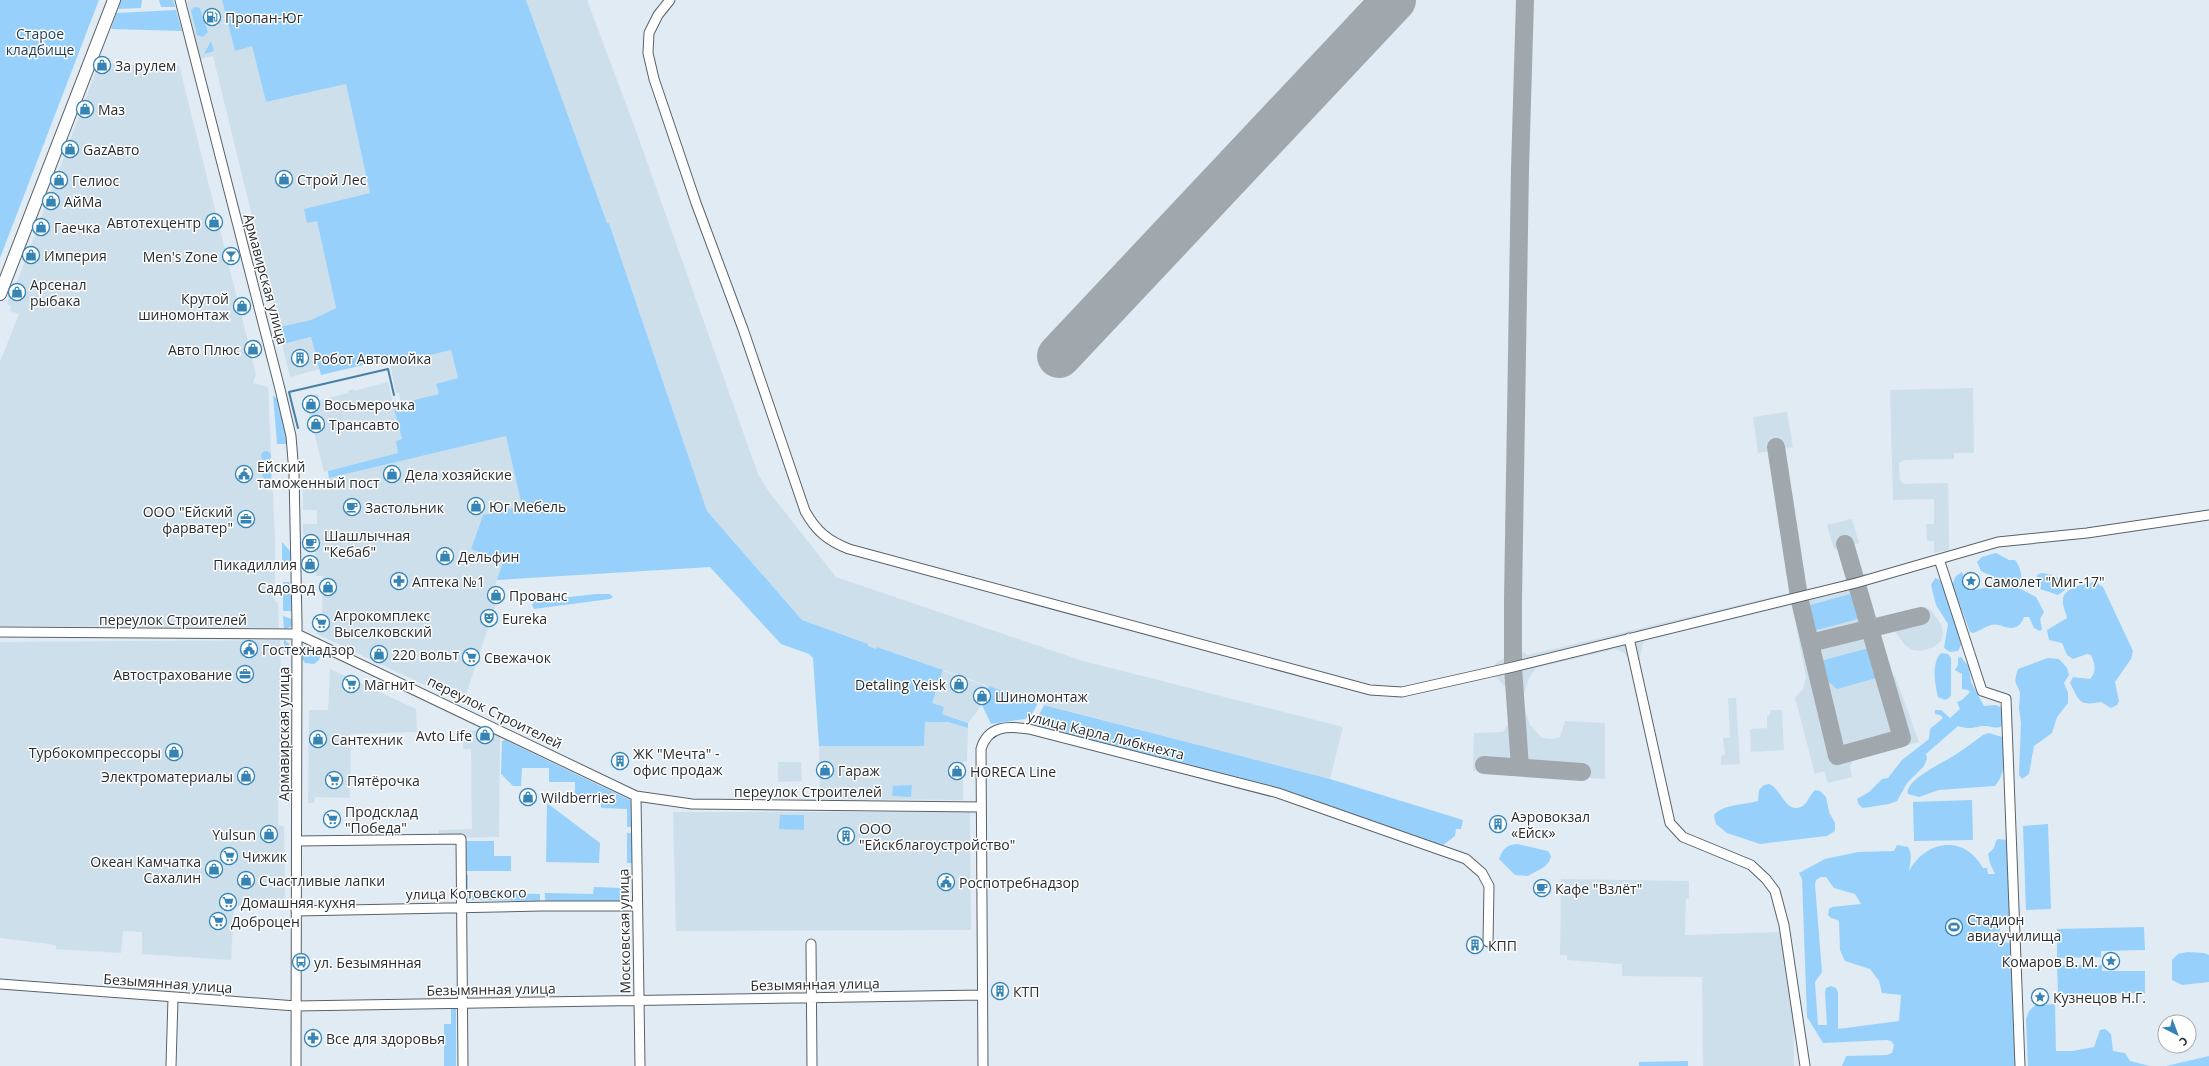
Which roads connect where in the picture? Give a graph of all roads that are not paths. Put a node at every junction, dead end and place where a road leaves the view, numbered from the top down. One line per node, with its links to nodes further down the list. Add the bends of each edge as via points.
1 (670, 0): 9 (street, via 658,15 649,33 648,53 654,79 805,511 817,530 830,541 849,549 1380,692 1402,692)
2 (113, 2): 4 (main road)
3 (182, 2): 8 (street, Армавирская улица, via 291,436)
4 (0, 294)
5 (2209, 515): 6 (street, via 2086,534 1998,542)
6 (1939, 559): 9 (street, via 1856,583); 32 (street, via 1982,691 2006,699)
7 (0, 632): 8 (street, переулок Строителей)
8 (297, 634): 10 (street, переулок Строителей); 12 (street, Армавирская улица)
9 (1629, 638): 31 (street, via 1670,823 1683,837 1751,865 1766,879 1778,897)
10 (636, 796): 11 (street, переулок Строителей, via 692,804); 13 (street, Московская улица)
11 (981, 807): 16 (street, улица Карла Либкнехта, via 982,743 997,729 1015,727 1278,793 1466,859 1478,868 1488,883); 19 (street, улица Карла Либкнехта)
12 (296, 841): 14 (street, via 461,839); 15 (street, Армавирская улица)
13 (637, 906): 14 (street, улица Котовского); 22 (street, Московская улица)
14 (460, 907): 15 (street, улица Котовского); 23 (street)
15 (296, 911): 24 (street, Армавирская улица)
16 (1488, 942)
17 (811, 944): 21 (street)
18 (0, 984): 20 (street, Безымянная улица)
19 (982, 995): 21 (street, Безымянная улица); 30 (street, улица Карла Либкнехта)
20 (173, 998): 24 (street, Безымянная улица); 25 (street)
21 (811, 998): 22 (street, Безымянная улица); 29 (street)
22 (639, 1001): 23 (street, Безымянная улица); 28 (street, Московская улица)
23 (462, 1003): 24 (street, Безымянная улица); 27 (street)
24 (296, 1006): 26 (street, Армавирская улица)
25 (171, 1066)
26 (296, 1066)
27 (463, 1066)
28 (640, 1066)
29 (812, 1066)
30 (983, 1066)
31 (1805, 1066)
32 (2020, 1066)

